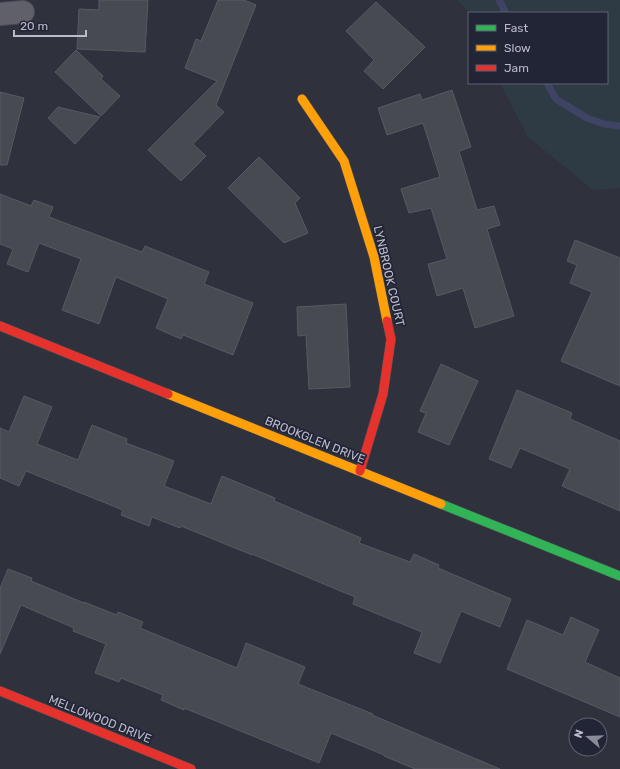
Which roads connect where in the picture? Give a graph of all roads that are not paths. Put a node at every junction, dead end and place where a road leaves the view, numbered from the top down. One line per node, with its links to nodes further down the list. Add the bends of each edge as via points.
1 (23, 12): 2 (street)
2 (0, 14)
3 (302, 99): 5 (street, LYNBROOK COURT, via 344,161 374,257 391,339 383,394)
4 (0, 326): 5 (street, BROOKGLEN DRIVE)
5 (360, 471): 6 (street, BROOKGLEN DRIVE)
6 (620, 576)
7 (0, 691): 8 (street, MELLOWOOD DRIVE)
8 (191, 769)

